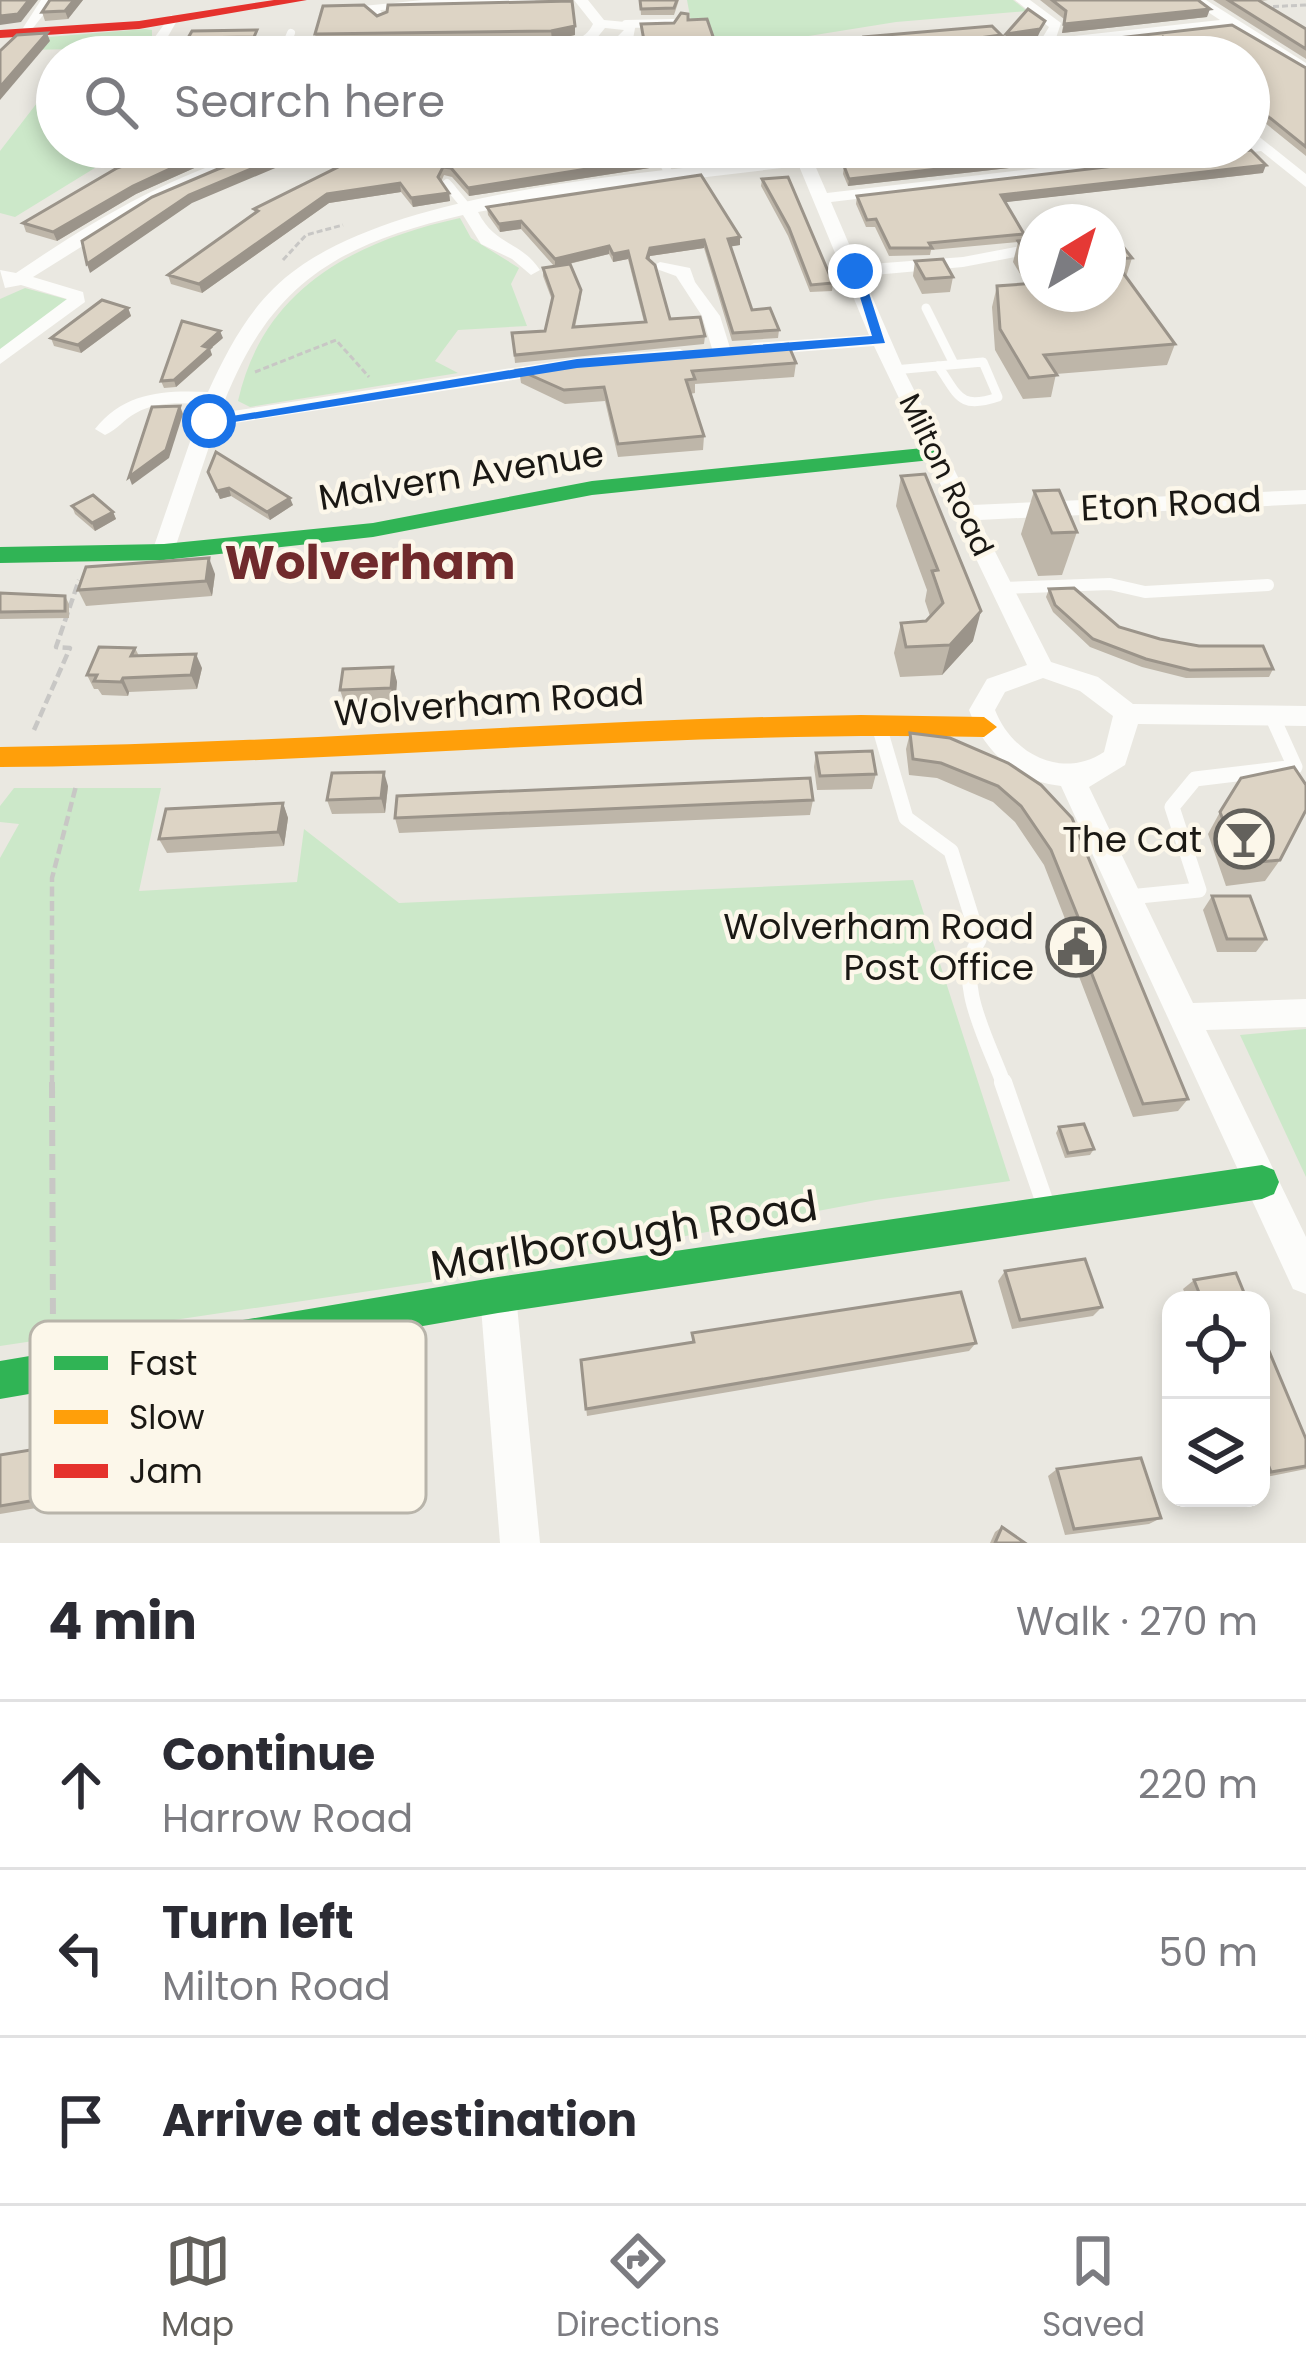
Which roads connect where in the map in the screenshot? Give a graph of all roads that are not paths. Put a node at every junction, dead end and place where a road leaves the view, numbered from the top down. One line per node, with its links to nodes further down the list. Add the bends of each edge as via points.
1 (48, 0): 13 (street)
2 (529, 0): 8 (street, via 370,6)
3 (581, 0): 11 (street)
4 (1022, 0): 14 (street)
5 (1197, 0): 10 (street)
6 (289, 1): 7 (street)
7 (177, 10): 17 (street); 18 (street)
8 (379, 17)
9 (673, 23): 12 (lane)
10 (1232, 23): 15 (street); 26 (street)
11 (600, 24): 12 (street); 20 (street)
12 (626, 24): 21 (street, via 632,30)
13 (28, 25)
14 (1056, 27): 22 (street); 23 (street)
15 (1154, 31): 24 (street); 25 (street)
16 (291, 32): 19 (lane)
17 (51, 36)
18 (161, 36)
19 (289, 36)
20 (591, 36)
21 (625, 36)
22 (1051, 36)
23 (1090, 36)
24 (1113, 36)
25 (1151, 36)
26 (1253, 36)
27 (36, 39): 28 (street)
28 (3, 45)
29 (1270, 47): 30 (street)
30 (1306, 69)
31 (1270, 150): 38 (street)
32 (218, 168): 46 (street, via 124,207)
33 (666, 168): 37 (lane)
34 (722, 168): 37 (street)
35 (809, 168): 40 (street, Milton Road)
36 (1079, 168): 40 (street)
37 (671, 177): 41 (street)
38 (1306, 182)
39 (447, 183): 41 (lane)
40 (824, 198): 45 (street, Milton Road)
41 (468, 209): 44 (street, via 490,243 524,246); 55 (street, via 362,239 302,274 265,306)
42 (1018, 251): 45 (street)
43 (660, 267): 50 (street, via 694,268 686,283 711,316)
44 (531, 271)
45 (855, 271): 49 (street, Milton Road)
46 (9, 277): 47 (street); 51 (street, via 68,292 76,302)
47 (0, 292)
48 (926, 308): 52 (lane)
49 (880, 340): 50 (street); 54 (street, Milton Road)
50 (721, 351): 56 (street, via 577,364)
51 (0, 358)
52 (955, 364): 53 (lane); 53 (lane, via 982,362 998,397 974,405 961,400)
53 (938, 366): 54 (lane)
54 (894, 370): 58 (street, Milton Road)
55 (221, 388): 56 (street); 57 (street, via 136,401)
56 (209, 421): 61 (street)
57 (101, 423)
58 (933, 454): 60 (street, Milton Road); 61 (street, Malvern Avenue, via 592,488 374,530)
59 (1306, 497): 60 (street, Eton Road)
60 (965, 513): 64 (street, Milton Road)
61 (164, 552): 62 (street, Malvern Avenue)
62 (0, 555)
63 (1268, 585): 64 (lane)
64 (1002, 588): 65 (street, Milton Road)
65 (1042, 669): 66 (street, via 1097,686); 70 (street, via 993,684 981,708)
66 (1127, 714): 67 (street); 72 (street, via 1120,755 1105,768)
67 (1272, 716): 68 (street); 73 (lane, via 1295,767 1195,779 1172,807 1199,890)
68 (1306, 716)
69 (877, 722): 70 (street, Wolverham Road); 71 (street, Wolverham Road, via 620,728 206,757); 77 (lane, via 906,818 951,850 979,940 967,958 967,979)
70 (984, 727): 72 (street, via 1023,765)
71 (11, 757)
72 (1070, 776): 73 (street)
73 (1129, 897): 75 (street)
74 (1306, 1013): 75 (street)
75 (1186, 1017): 76 (street)
76 (1262, 1182): 77 (street, Marlborough Road); 78 (street)
77 (1049, 1215): 79 (street, Marlborough Road)
78 (1306, 1276)
79 (497, 1295): 80 (street, Marlborough Road); 83 (street)
80 (347, 1321)
81 (30, 1375): 82 (street, Marlborough Road)
82 (0, 1380)
83 (520, 1543)

